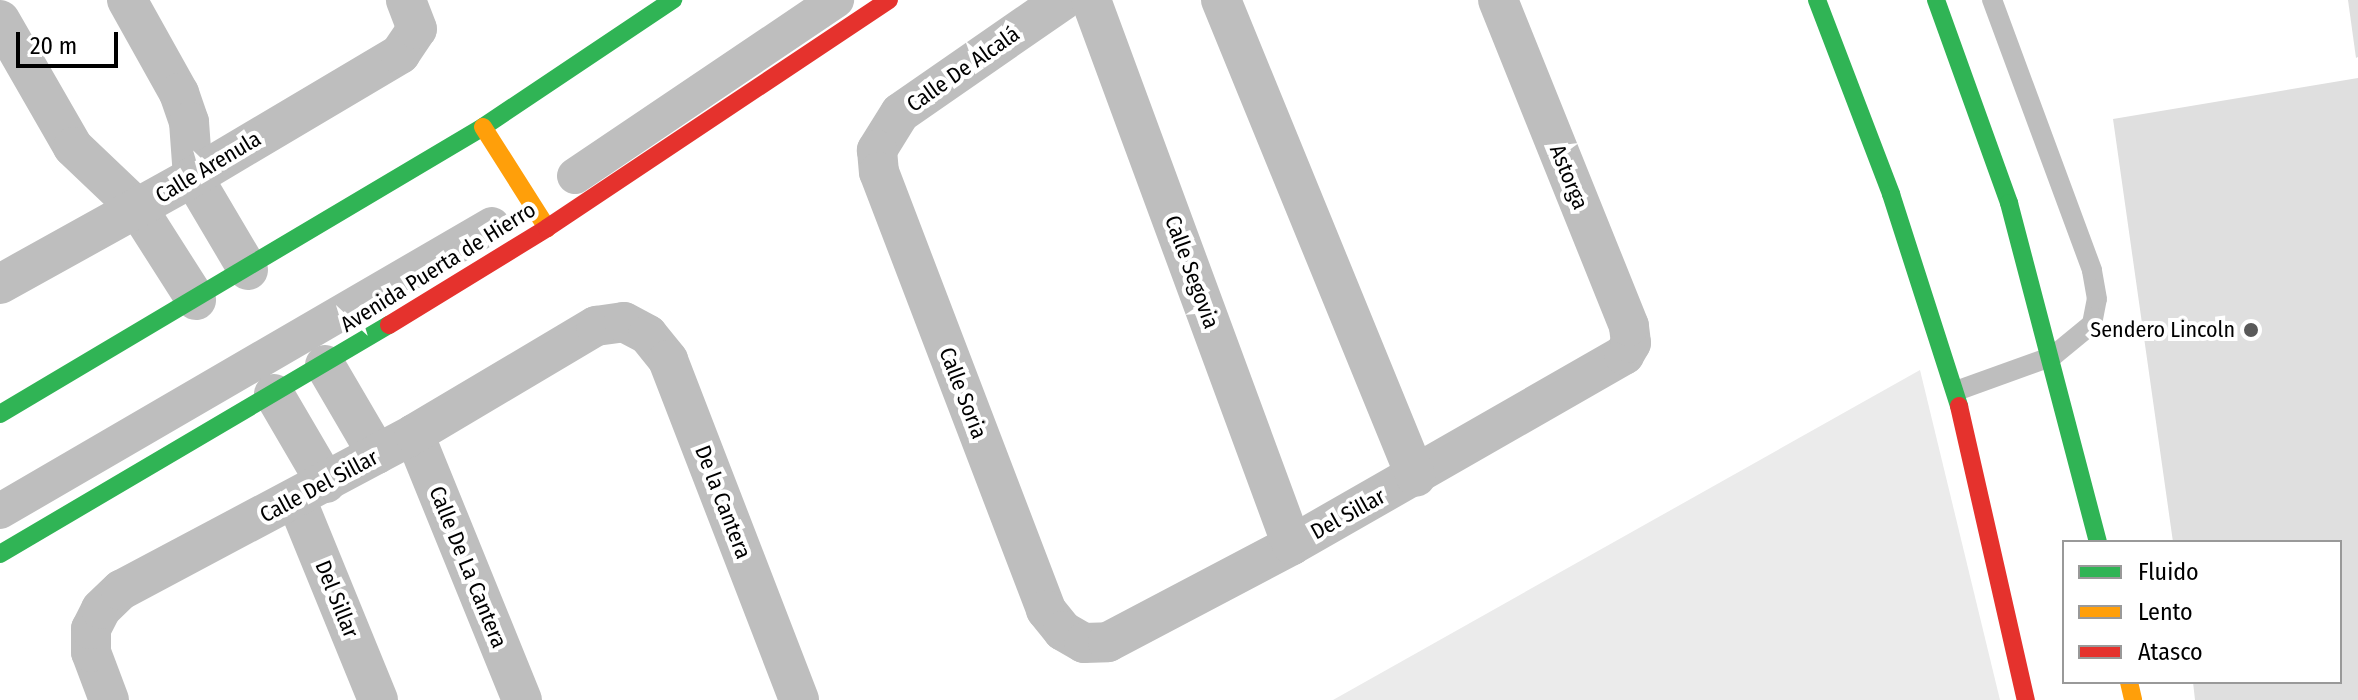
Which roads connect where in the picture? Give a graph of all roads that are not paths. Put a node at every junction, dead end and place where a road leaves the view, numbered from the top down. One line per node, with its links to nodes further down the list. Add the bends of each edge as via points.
1 (127, 0): 15 (street, via 179,93 189,122)
2 (406, 0): 15 (street, Calle Arenula, via 417,29 411,43)
3 (673, 0): 13 (street)
4 (889, 0): 17 (street, Avenida Puerta de Hierro)
5 (1063, 0): 14 (street, Calle De Alcalá, via 900,113)
6 (1091, 0): 33 (street, Calle Segovia)
7 (1221, 0): 30 (street)
8 (1498, 0): 22 (street, Astorga, via 1629,326 1631,343)
9 (1817, 0): 25 (street, via 1891,194)
10 (1936, 0): 23 (street, via 2009,203)
11 (1992, 0): 23 (lane, via 2092,270 2097,299 2092,324)
12 (0, 20): 16 (street, via 73,147)
13 (483, 127): 17 (street); 18 (street)
14 (877, 150): 35 (street, Calle Soria, via 879,172 1046,610)
15 (193, 177): 16 (street, Calle Arenula); 18 (street)
16 (138, 209): 19 (street, Calle Arenula); 20 (street)
17 (547, 228): 24 (street, Avenida Puerta de Hierro)
18 (248, 270): 20 (street)
19 (0, 284)
20 (196, 300): 27 (street)
21 (624, 322): 28 (street, Calle Del Sillar, via 596,326); 39 (street, De la Cantera, via 648,335 668,360)
22 (1624, 355): 30 (street, Del Sillar)
23 (2053, 356): 25 (lane); 32 (street)
24 (325, 365): 26 (street, Avenida Puerta de Hierro); 29 (street)
25 (1956, 391): 40 (street)
26 (274, 394): 31 (street, Del Sillar); 34 (street, Avenida Puerta de Hierro)
27 (0, 414)
28 (414, 434): 29 (street, Calle Del Sillar); 38 (street, Calle De La Cantera)
29 (377, 454): 31 (street, Calle Del Sillar)
30 (1416, 477): 33 (street, Del Sillar)
31 (311, 491): 36 (street, Calle Del Sillar, via 121,590 101,609 91,629 91,652); 37 (street, Del Sillar)
32 (2098, 540)
33 (1292, 545): 35 (street, Del Sillar, via 1108,642 1084,643)
34 (0, 554)
35 (1063, 631)
36 (109, 700)
37 (378, 700)
38 (522, 700)
39 (799, 700)
40 (2026, 700)

